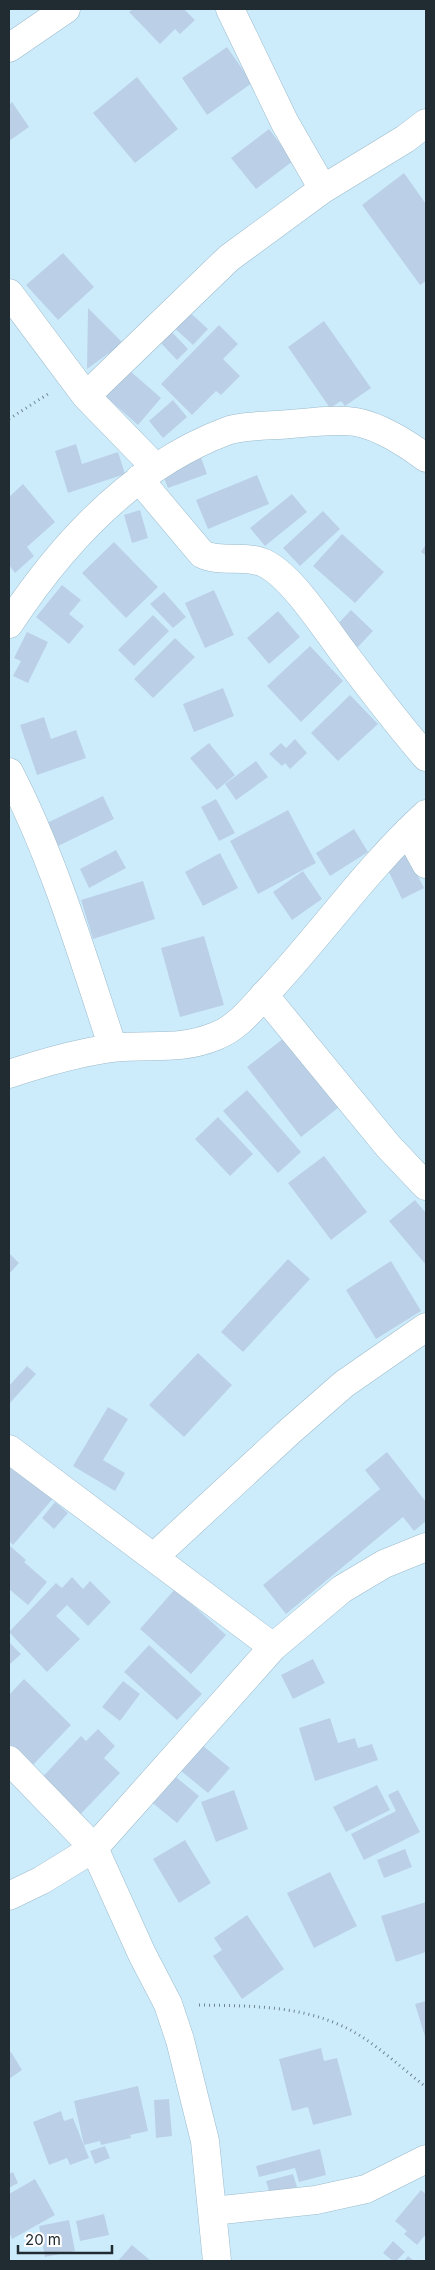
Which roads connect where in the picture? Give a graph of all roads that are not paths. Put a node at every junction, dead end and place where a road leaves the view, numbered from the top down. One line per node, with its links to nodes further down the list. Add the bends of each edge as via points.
1 (230, 9): 5 (street, via 285,123)
2 (54, 12): 3 (street)
3 (9, 48)
4 (426, 123): 5 (street)
5 (323, 190): 7 (street, via 229,258)
6 (9, 292): 7 (street)
7 (80, 387): 9 (street)
8 (426, 458): 9 (street, via 403,441 356,422 307,423 228,430)
9 (147, 473): 10 (street, via 68,545 35,584); 11 (street, via 202,554 210,558 246,558 268,565 294,588)
10 (9, 624)
11 (426, 757)
12 (9, 772): 16 (street, via 25,804 74,930)
13 (417, 823): 14 (street); 15 (street)
14 (426, 864)
15 (264, 995): 16 (street, via 242,1019 218,1036 185,1046); 18 (street, via 388,1146)
16 (113, 1048): 17 (street)
17 (9, 1074)
18 (426, 1186)
19 (426, 1327): 22 (street, via 344,1384)
20 (9, 1449): 22 (street)
21 (426, 1547): 23 (street, via 384,1564 342,1588)
22 (154, 1557): 23 (street)
23 (273, 1647): 25 (street)
24 (9, 1760): 25 (street)
25 (94, 1848): 26 (street); 28 (street, via 168,2004 205,2141)
26 (9, 1896)
27 (426, 2159): 28 (street, via 366,2189 316,2200)
28 (213, 2211): 29 (street)
29 (217, 2261)

